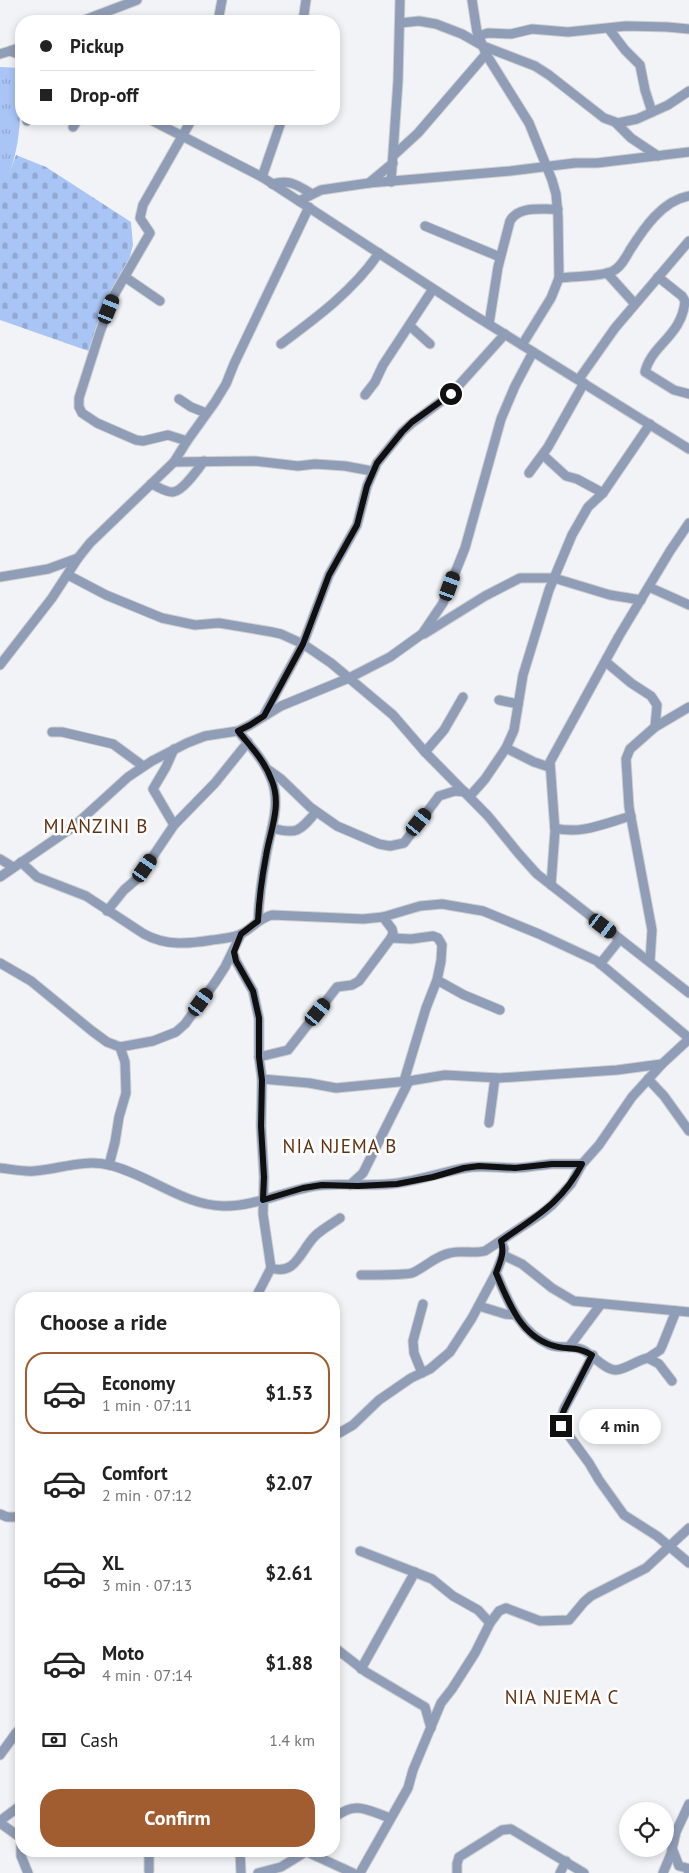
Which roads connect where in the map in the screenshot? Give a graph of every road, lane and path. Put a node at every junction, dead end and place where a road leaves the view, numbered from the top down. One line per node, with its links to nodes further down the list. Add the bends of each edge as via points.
1 (137, 0): 6 (street)
2 (222, 0): 7 (street)
3 (306, 0): 8 (street)
4 (400, 0): 9 (street)
5 (472, 0): 13 (street)
6 (98, 15)
7 (219, 15)
8 (304, 15)
9 (400, 23): 12 (street, via 419,21); 28 (street)
10 (609, 29): 11 (street, via 643,26); 13 (street, via 568,32 532,29 511,34); 20 (street, via 640,64)
11 (689, 30)
12 (462, 34): 13 (street); 15 (street)
13 (478, 34): 15 (street)
14 (15, 49): 16 (street)
15 (484, 50): 21 (street, via 535,66 604,118); 28 (street, via 418,133); 29 (street, via 529,123)
16 (10, 52): 17 (street); 18 (street)
17 (15, 53)
18 (0, 54)
19 (689, 91): 20 (street)
20 (652, 112): 21 (street)
21 (616, 123): 27 (street, via 631,138)
22 (160, 125): 25 (street)
23 (188, 125): 25 (street)
24 (280, 125): 30 (street)
25 (182, 136): 30 (street); 44 (street, via 143,205 140,218 150,233)
26 (689, 152): 27 (street)
27 (658, 156): 29 (street)
28 (393, 159): 31 (street); 32 (street)
29 (546, 166): 31 (street); 38 (street)
30 (262, 177): 33 (street)
31 (391, 182): 32 (street)
32 (369, 183): 34 (street)
33 (272, 184): 34 (street, via 291,182); 36 (street)
34 (312, 194): 36 (street)
35 (689, 196): 43 (street, via 675,200 655,216 618,268)
36 (299, 201): 37 (street)
37 (309, 207): 41 (street); 61 (street, via 226,384)
38 (558, 209): 42 (street, via 523,210 513,215); 46 (street)
39 (424, 226): 42 (street)
40 (689, 240): 45 (street)
41 (379, 253): 47 (street); 53 (street, via 344,293)
42 (500, 257): 50 (street)
43 (607, 273): 46 (street); 49 (street)
44 (125, 277): 48 (street); 63 (street, via 114,295 100,332 79,407 89,418 136,440 168,435)
45 (658, 277): 49 (street); 58 (street, via 685,301 677,327 645,372 674,390)
46 (559, 278): 55 (street, via 552,298)
47 (433, 288): 50 (street); 51 (street)
48 (160, 301)
49 (635, 304): 57 (street, via 610,335)
50 (489, 324): 52 (street)
51 (410, 326): 54 (street); 59 (street)
52 (505, 334): 55 (street); 68 (street, via 451,394 402,432)
53 (281, 344)
54 (430, 344)
55 (522, 345): 56 (street)
56 (534, 352): 57 (street); 80 (street, via 501,419 465,548 442,603)
57 (581, 381): 62 (street); 65 (street)
58 (689, 394)
59 (365, 395)
60 (180, 399): 61 (street)
61 (206, 413): 63 (street)
62 (650, 424): 64 (street); 71 (street)
63 (186, 441): 66 (street)
64 (689, 449)
65 (542, 456): 69 (street); 71 (street, via 566,476)
66 (174, 462): 67 (street); 70 (street)
67 (204, 462): 68 (street, via 328,465); 70 (street, via 178,491 169,492)
68 (372, 472): 81 (street, via 357,525 329,575)
69 (529, 473)
70 (152, 484): 73 (street)
71 (603, 492): 76 (street, via 586,510)
72 (689, 523): 77 (street)
73 (78, 558): 74 (street); 75 (street, via 48,568)
74 (68, 575): 81 (street, via 162,618 195,626 219,623 272,632); 83 (street)
75 (0, 577)
76 (554, 578): 78 (street, via 610,595); 80 (street, via 520,578); 87 (street, via 523,675)
77 (649, 587): 78 (street); 79 (street)
78 (641, 600): 82 (street)
79 (689, 605)
80 (422, 634): 84 (street, via 390,657)
81 (303, 644): 84 (street); 89 (street)
82 (606, 662): 90 (street, via 651,696 657,705); 98 (street)
83 (0, 665)
84 (349, 678): 89 (street); 96 (street, via 392,714)
85 (463, 697): 96 (street, via 444,730)
86 (499, 700): 87 (street)
87 (518, 704): 94 (street, via 514,730)
88 (689, 707): 90 (street)
89 (264, 716): 91 (street)
90 (655, 727): 102 (street, via 630,749 626,760)
91 (238, 731): 93 (street); 95 (street, via 205,736)
92 (52, 732): 97 (street, via 113,744)
93 (248, 742): 99 (street); 103 (street, via 215,783)
94 (506, 748): 98 (street); 100 (street, via 485,779)
95 (174, 749): 97 (street); 103 (street, via 153,789)
96 (425, 752): 100 (street)
97 (143, 766): 107 (street, via 73,827)
98 (549, 766): 105 (street)
99 (267, 769): 101 (street); 104 (street, via 277,802)
100 (468, 794): 101 (street, via 455,791 439,796 404,843 398,846 379,844 337,826); 110 (street, via 528,865)
101 (316, 812): 104 (street, via 293,832)
102 (631, 816): 105 (street, via 580,830); 118 (street, via 652,930)
103 (174, 825): 111 (street, via 139,877)
104 (272, 828): 113 (street)
105 (555, 828): 110 (street)
106 (0, 859): 108 (street)
107 (21, 862): 108 (street); 111 (street, via 37,877 86,896)
108 (13, 867): 109 (street)
109 (0, 877)
110 (552, 885): 116 (street)
111 (107, 911): 114 (street, via 153,939 167,942 194,943)
112 (383, 917): 113 (street, via 272,915); 115 (street, via 392,929); 120 (street, via 442,904 483,911)
113 (258, 921): 114 (street)
114 (241, 934): 117 (street)
115 (392, 938): 121 (street, via 438,938 443,948); 126 (street, via 359,981 337,987 288,1050)
116 (620, 939): 118 (street); 120 (street)
117 (234, 952): 125 (street, via 207,994 176,1032 153,1041); 126 (street, via 258,1006)
118 (650, 961): 122 (street)
119 (0, 964): 125 (street, via 31,981 92,1031)
120 (600, 964): 124 (street)
121 (437, 980): 123 (street); 131 (street)
122 (689, 993)
123 (500, 1010)
124 (689, 1039): 127 (street)
125 (120, 1047): 135 (street, via 125,1062 126,1093)
126 (259, 1057): 130 (street)
127 (662, 1064): 128 (street); 129 (street)
128 (495, 1078): 131 (street, via 445,1076); 132 (street)
129 (648, 1079): 133 (street); 134 (street)
130 (262, 1080): 131 (street, via 336,1088); 138 (street)
131 (406, 1081): 137 (street, via 363,1173)
132 (489, 1123)
133 (689, 1130)
134 (582, 1164): 137 (street, via 515,1168 479,1166 397,1184); 140 (street, via 571,1184 552,1205)
135 (109, 1165): 136 (street, via 84,1163 32,1171); 138 (street, via 133,1172 205,1204 223,1206)
136 (0, 1168)
137 (350, 1185): 138 (street, via 303,1188)
138 (263, 1200): 142 (street, via 263,1224)
139 (340, 1218): 142 (street, via 320,1231 292,1266 282,1270)
140 (501, 1241): 141 (street); 144 (street, via 478,1253 452,1252 440,1256 411,1273)
141 (503, 1255): 143 (street); 147 (street, via 522,1264 565,1297 585,1304)
142 (271, 1268): 145 (street)
143 (496, 1273): 148 (street); 151 (street)
144 (361, 1275)
145 (259, 1292)
146 (423, 1304): 155 (street, via 412,1341)
147 (601, 1304): 149 (street); 152 (street)
148 (479, 1306): 151 (street); 155 (street, via 450,1352)
149 (676, 1311): 150 (street); 154 (street, via 660,1350)
150 (689, 1312)
151 (515, 1314): 152 (street, via 540,1340 550,1345)
152 (569, 1347): 153 (street)
153 (592, 1355): 154 (street, via 613,1370); 161 (street, via 564,1410 561,1426 624,1515)
154 (648, 1358): 156 (street, via 659,1364)
155 (422, 1373): 157 (street, via 379,1400 353,1425)
156 (672, 1381)
157 (340, 1433)
158 (0, 1514): 159 (street)
159 (15, 1517)
160 (689, 1528): 161 (street)
161 (670, 1546): 163 (street); 165 (street, via 646,1568 592,1596 569,1620 540,1621 506,1608 499,1611)
162 (360, 1551): 164 (street)
163 (689, 1562)
164 (415, 1572): 165 (street, via 432,1579 478,1610); 167 (street)
165 (490, 1623): 168 (street, via 470,1661)
166 (340, 1652): 167 (street)
167 (362, 1669): 169 (street)
168 (441, 1703): 169 (street); 170 (street)
169 (426, 1707): 170 (street)
170 (431, 1728): 176 (street, via 408,1788)
171 (15, 1733): 172 (street)
172 (0, 1755)
173 (689, 1804): 179 (street)
174 (15, 1810): 177 (street)
175 (340, 1814): 176 (street, via 357,1806)
176 (390, 1818): 194 (street)
177 (0, 1822): 178 (street)
178 (15, 1833)
179 (674, 1840)
180 (674, 1853): 199 (street, via 679,1866 687,1868)
181 (22, 1857): 190 (street)
182 (149, 1857): 189 (street)
183 (240, 1857): 191 (street)
184 (297, 1857): 192 (street, via 281,1867)
185 (317, 1857): 188 (street)
186 (669, 1857): 198 (street)
187 (566, 1861): 195 (street, via 511,1829 459,1856); 196 (street); 197 (street)
188 (339, 1870): 193 (street)
189 (149, 1871)
190 (28, 1873)
191 (241, 1873)
192 (258, 1873)
193 (353, 1873)
194 (360, 1873)
195 (457, 1873)
196 (560, 1873)
197 (584, 1873)
198 (663, 1873)
199 (689, 1873)

